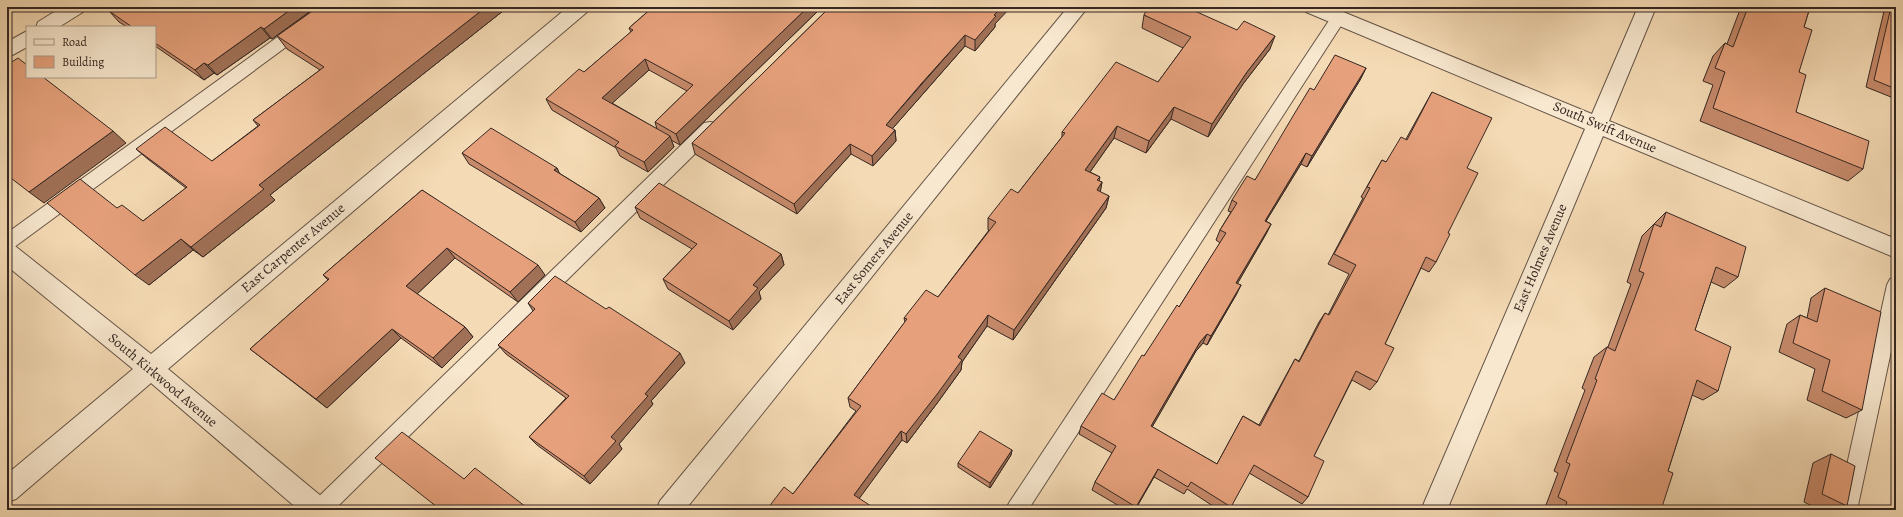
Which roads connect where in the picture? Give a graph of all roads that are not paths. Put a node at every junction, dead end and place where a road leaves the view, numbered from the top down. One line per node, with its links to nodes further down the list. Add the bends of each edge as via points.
1 (76, 7): 8 (street)
2 (330, 7): 13 (lane)
3 (580, 7): 17 (street, East Carpenter Avenue)
4 (1079, 7): 20 (street, East Somers Avenue)
5 (1313, 7): 7 (street, South Swift Avenue)
6 (1647, 7): 12 (street, East Holmes Avenue)
7 (1339, 18): 12 (street, South Swift Avenue); 21 (lane)
8 (47, 26)
9 (26, 39): 10 (street)
10 (7, 51)
11 (720, 118): 19 (lane)
12 (1597, 124): 14 (street, South Swift Avenue); 22 (street, East Holmes Avenue)
13 (7, 243)
14 (1896, 249)
15 (7, 252): 17 (street, South Kirkwood Avenue)
16 (1896, 285): 23 (lane)
17 (151, 369): 18 (street, East Carpenter Avenue); 19 (street, South Kirkwood Avenue)
18 (7, 490)
19 (318, 510)
20 (669, 510)
21 (1016, 510)
22 (1434, 510)
23 (1847, 510)

